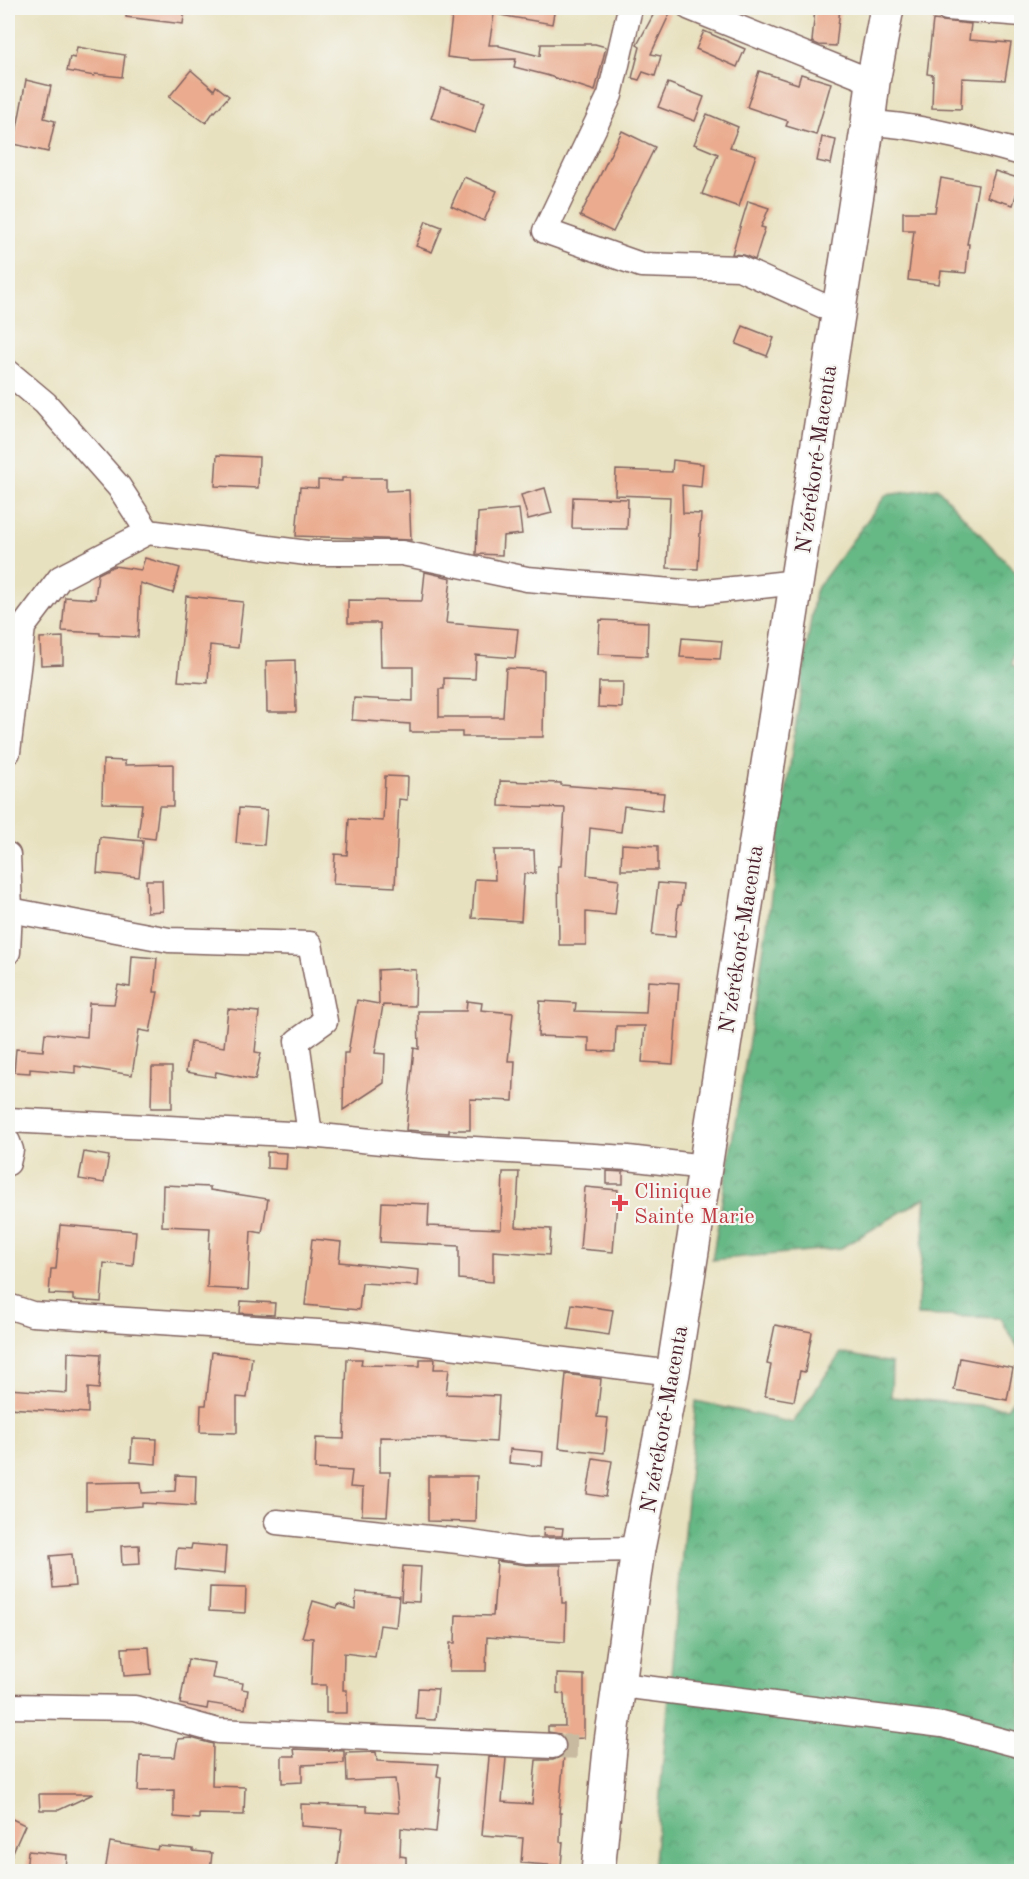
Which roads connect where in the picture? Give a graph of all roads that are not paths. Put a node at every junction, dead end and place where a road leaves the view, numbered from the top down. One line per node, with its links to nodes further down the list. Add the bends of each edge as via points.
1 (630, 8): 9 (street, via 610,95 545,231 641,265 739,268)
2 (690, 8): 6 (street)
3 (887, 8): 6 (highway, N'zérékoré-Macenta)
4 (947, 8): 5 (street)
5 (1022, 14)
6 (873, 82): 7 (highway, N'zérékoré-Macenta)
7 (868, 123): 8 (street, via 953,135); 9 (highway, N'zérékoré-Macenta)
8 (1022, 153)
9 (837, 312): 12 (highway, N'zérékoré-Macenta)
10 (8, 372): 11 (street, via 45,403 111,479)
11 (148, 532): 12 (street, via 307,553 402,553 527,579 696,593); 13 (street, via 60,578 23,627)
12 (797, 582): 21 (highway, N'zérékoré-Macenta)
13 (8, 752)
14 (8, 855): 15 (street)
15 (10, 910): 16 (street); 18 (street, via 169,940 310,944 325,1021 297,1041)
16 (8, 952)
17 (8, 1120): 18 (street)
18 (310, 1135): 21 (street)
19 (8, 1142): 20 (street)
20 (8, 1163)
21 (704, 1167): 23 (highway, N'zérékoré-Macenta)
22 (8, 1306): 23 (street, via 32,1314 350,1334)
23 (673, 1373): 25 (highway, N'zérékoré-Macenta)
24 (277, 1522): 25 (street, via 527,1551)
25 (638, 1549): 26 (highway, N'zérékoré-Macenta)
26 (621, 1685): 29 (street, via 942,1725); 30 (highway, N'zérékoré-Macenta, via 599,1748)
27 (8, 1706): 28 (street, via 135,1708 218,1731)
28 (553, 1746)
29 (1022, 1746)
30 (598, 1872)

